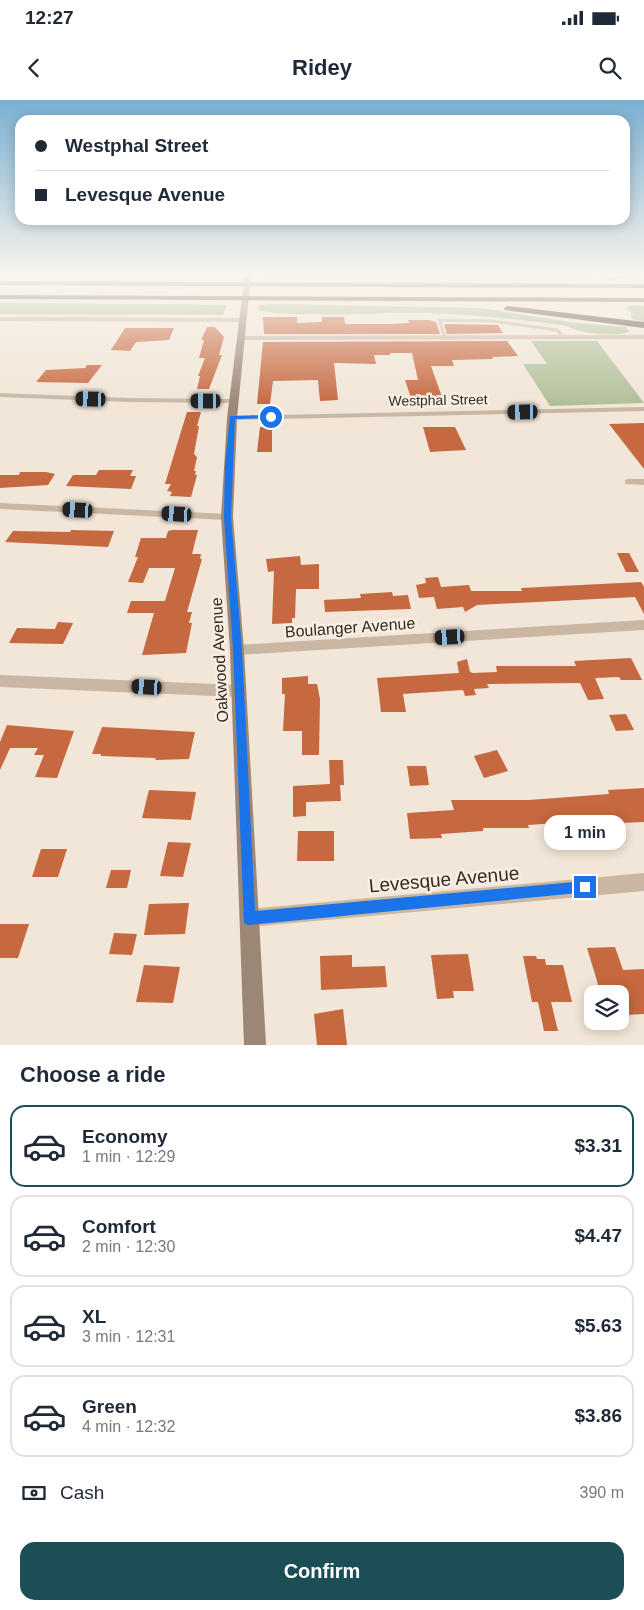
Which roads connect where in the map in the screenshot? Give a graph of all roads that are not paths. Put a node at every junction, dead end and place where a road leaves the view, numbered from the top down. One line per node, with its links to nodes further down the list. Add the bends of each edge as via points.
1 (588, 318): 4 (highway)
2 (0, 319): 3 (street)
3 (243, 320): 6 (street, Oakwood Avenue)
4 (644, 325)
5 (644, 337): 8 (street)
6 (241, 338): 7 (street); 10 (street, Oakwood Avenue)
7 (445, 338): 8 (street); 8 (lane, via 439,320 491,321 557,330)
8 (563, 338)
9 (0, 395): 10 (street)
10 (234, 401): 12 (street, Oakwood Avenue)
11 (644, 409): 12 (street, Westphal Street)
12 (232, 418): 16 (street, Oakwood Avenue)
13 (628, 482): 14 (street)
14 (644, 482)
15 (0, 506): 16 (street)
16 (227, 517): 18 (street, Oakwood Avenue)
17 (644, 625): 18 (street, Boulanger Avenue)
18 (237, 650): 20 (street, Oakwood Avenue)
19 (0, 680): 20 (street)
20 (238, 691): 22 (street, Oakwood Avenue)
21 (644, 882): 22 (street, Levesque Avenue)
22 (248, 918): 23 (street, Oakwood Avenue)
23 (256, 1045)

